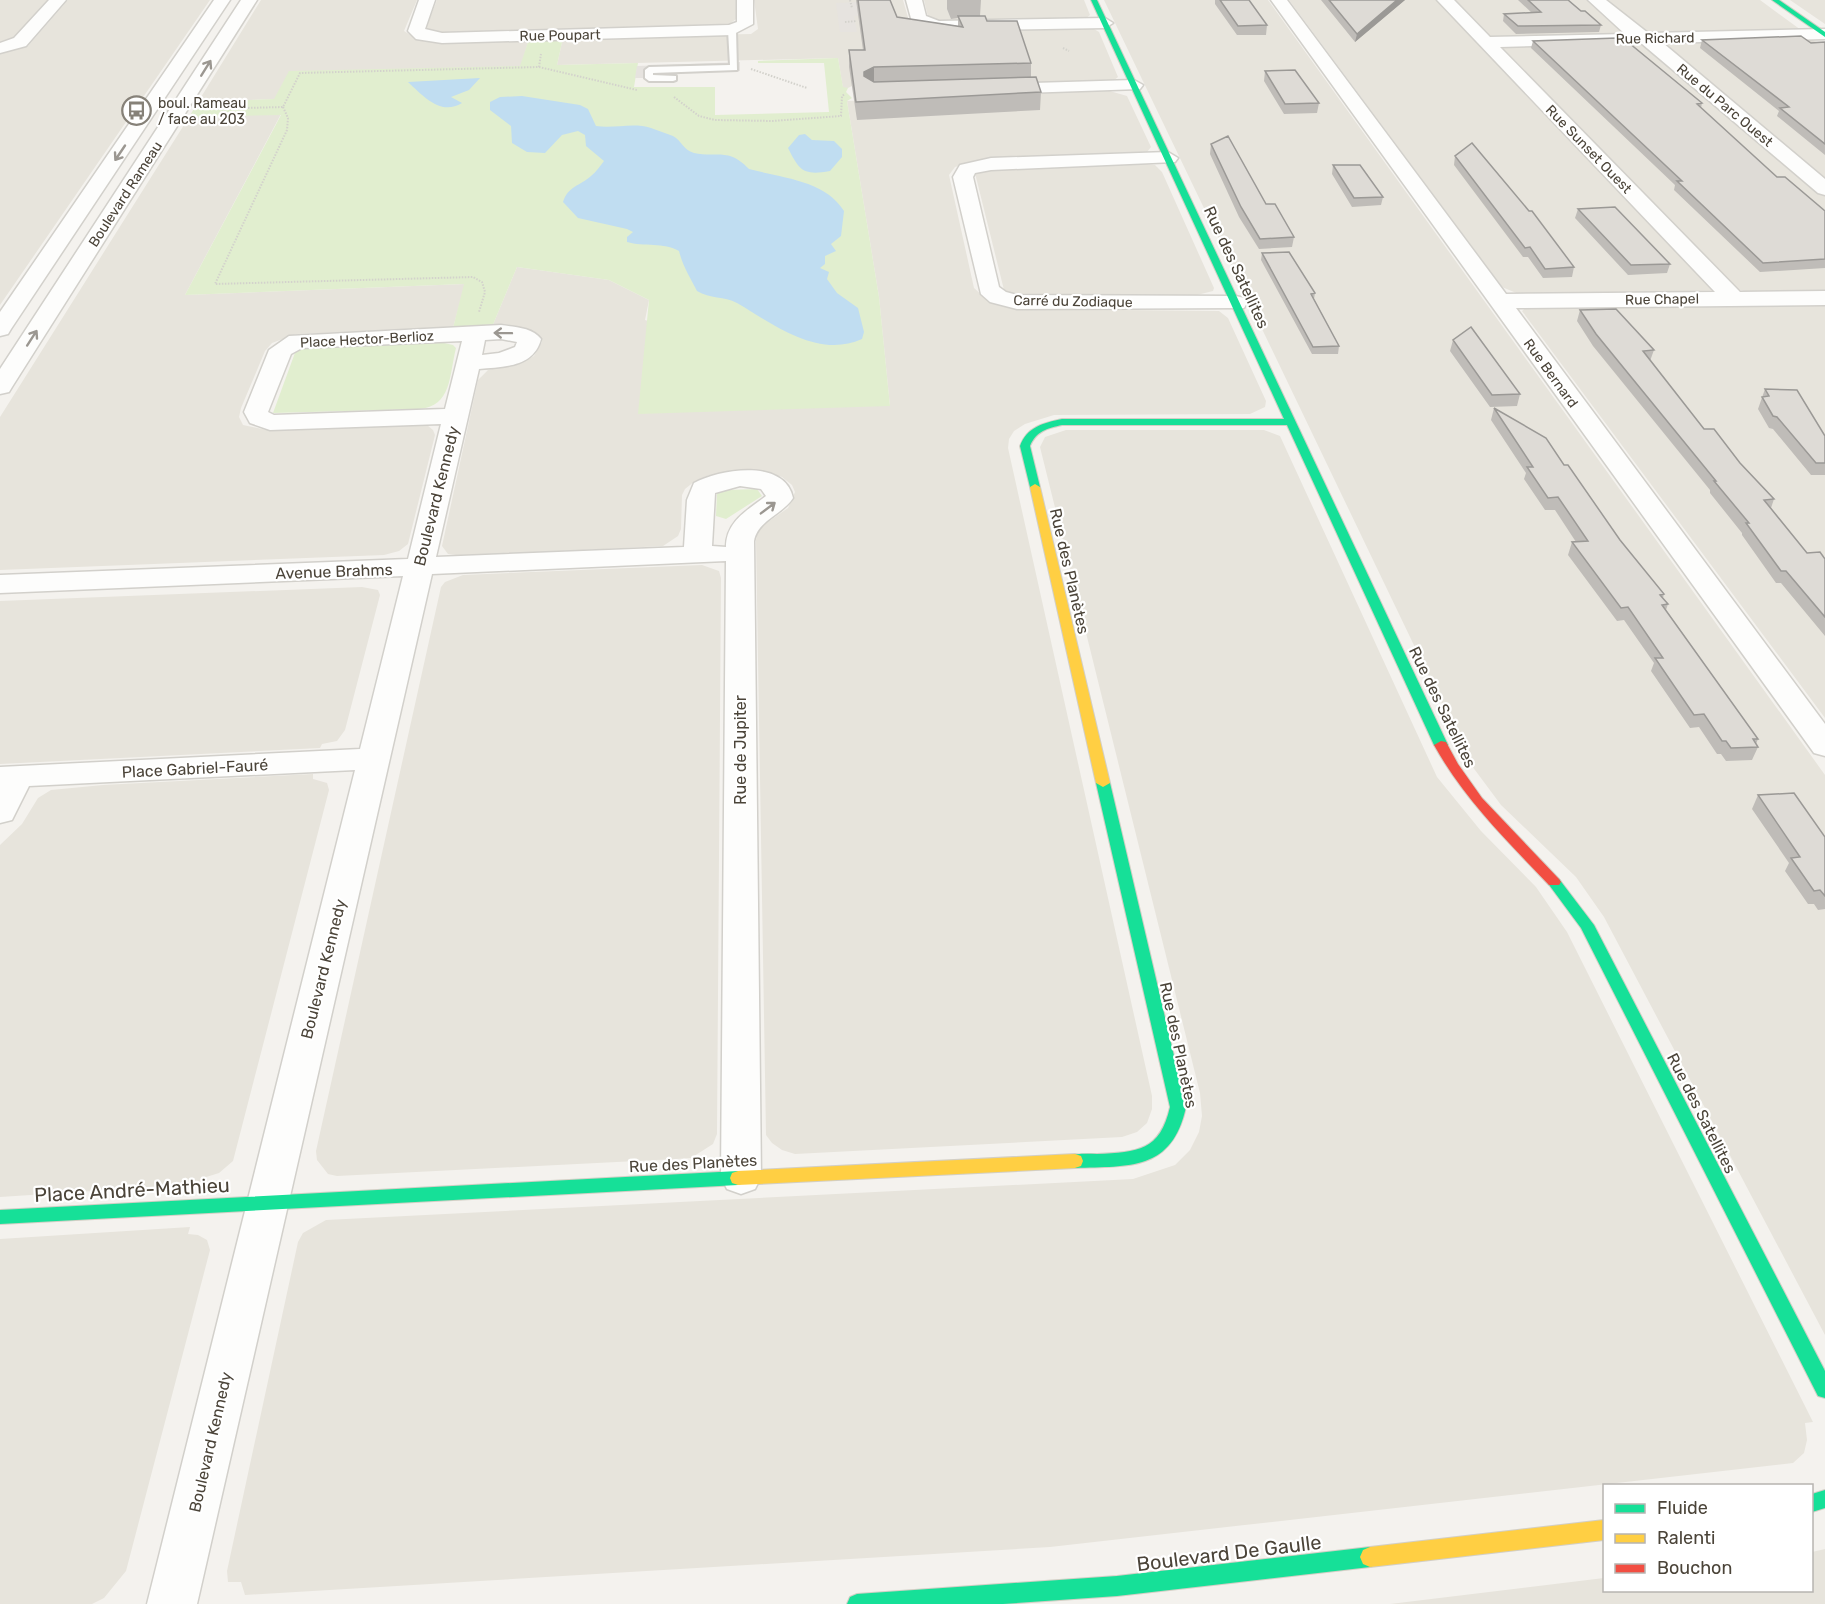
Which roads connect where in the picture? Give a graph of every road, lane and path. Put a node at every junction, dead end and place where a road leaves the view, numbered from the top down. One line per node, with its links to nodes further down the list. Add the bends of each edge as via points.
1 (58, 0): 21 (street, via 20,42)
2 (222, 0): 36 (street, Boulevard Rameau)
3 (249, 0): 35 (street, Boulevard Rameau, one-way to 3)
4 (427, 0): 17 (street, Rue Poupart, via 416,31 434,37)
5 (745, 0): 17 (street, via 746,21)
6 (850, 0): 13 (path)
7 (914, 0): 16 (street, via 920,21 942,27)
8 (1094, 0): 16 (street, Rue des Satellites)
9 (1278, 0): 43 (street, Rue Bernard)
10 (1445, 0): 20 (street, Rue Sunset Ouest)
11 (1596, 0): 19 (street, Rue du Parc Ouest)
12 (1775, 0): 18 (street)
13 (852, 8)
14 (857, 21): 15 (path)
15 (846, 22)
16 (1105, 23): 28 (street, Rue des Satellites)
17 (736, 29): 26 (lane)
18 (1824, 34): 19 (street, Rue Richard)
19 (1644, 38): 20 (street, Rue Richard); 38 (street, Rue du Parc Ouest)
20 (1485, 42): 41 (street, Rue Sunset Ouest)
21 (0, 48)
22 (542, 48): 25 (path)
23 (1063, 48): 24 (path)
24 (1069, 51)
25 (538, 68): 30 (path); 34 (path, via 300,73)
26 (734, 68): 27 (lane, via 650,70 649,78); 29 (path, via 757,69)
27 (673, 78)
28 (1134, 85): 31 (street); 37 (street, Rue des Satellites)
29 (807, 88)
30 (640, 90)
31 (973, 90)
32 (665, 94): 33 (path, via 683,101 702,118 725,121 840,116)
33 (845, 94)
34 (283, 107): 35 (path); 45 (path, via 288,118 287,130 215,284 473,277 482,282 484,292)
35 (188, 110): 36 (street); 39 (street, Boulevard Rameau)
36 (149, 111): 40 (street, Boulevard Rameau, one-way to 40)
37 (1168, 158): 44 (street, Rue des Satellites); 44 (street, Carré du Zodiaque, via 991,164 964,171 989,289 998,297 1017,302)
38 (1825, 189)
39 (103, 228): 40 (street); 48 (street, Boulevard Rameau, one-way to 39)
40 (69, 229): 46 (street, Boulevard Rameau)
41 (1733, 298): 42 (street, Rue Chapel); 43 (street, Rue Chapel)
42 (1825, 298)
43 (1499, 301): 55 (street, Rue Bernard)
44 (1236, 303): 50 (street, Rue des Satellites)
45 (476, 327): 47 (street, Boulevard Kennedy); 47 (street, one-way to 45, via 513,358 526,351 530,343 525,336); 49 (street, Place Hector-Berlioz, via 290,343 281,350 256,412 270,423)
46 (0, 330)
47 (468, 363): 49 (street, Boulevard Kennedy)
48 (0, 387)
49 (456, 416): 53 (street, Boulevard Kennedy)
50 (1291, 422): 59 (street, Rue des Planètes, via 1062,422 1035,430 1024,446 1175,1090 1178,1120 1171,1137 1155,1151 1119,1159); 62 (street, Rue des Satellites, via 1452,767 1489,815 1550,875 1587,925)
51 (740, 553): 52 (street, Avenue Brahms); 52 (street, Rue de Jupiter, one-way to 52, via 743,527 780,498 773,484 754,479 725,480 703,489); 59 (street, Rue de Jupiter)
52 (698, 555): 53 (street, Avenue Brahms)
53 (418, 568): 54 (street, Avenue Brahms); 56 (street, Boulevard Kennedy)
54 (0, 584)
55 (1825, 746)
56 (373, 759): 57 (street, Place Gabriel-Fauré); 60 (street, Boulevard Kennedy)
57 (8, 777): 58 (street, Place Gabriel-Fauré)
58 (0, 812)
59 (741, 1177): 60 (street, Rue des Planètes)
60 (266, 1202): 61 (street, Place André-Mathieu); 64 (street, Boulevard Kennedy)
61 (0, 1217)
62 (1825, 1390)
63 (1603, 1530): 65 (street, Boulevard De Gaulle, via 1117,1586)
64 (172, 1604)
65 (857, 1604)

